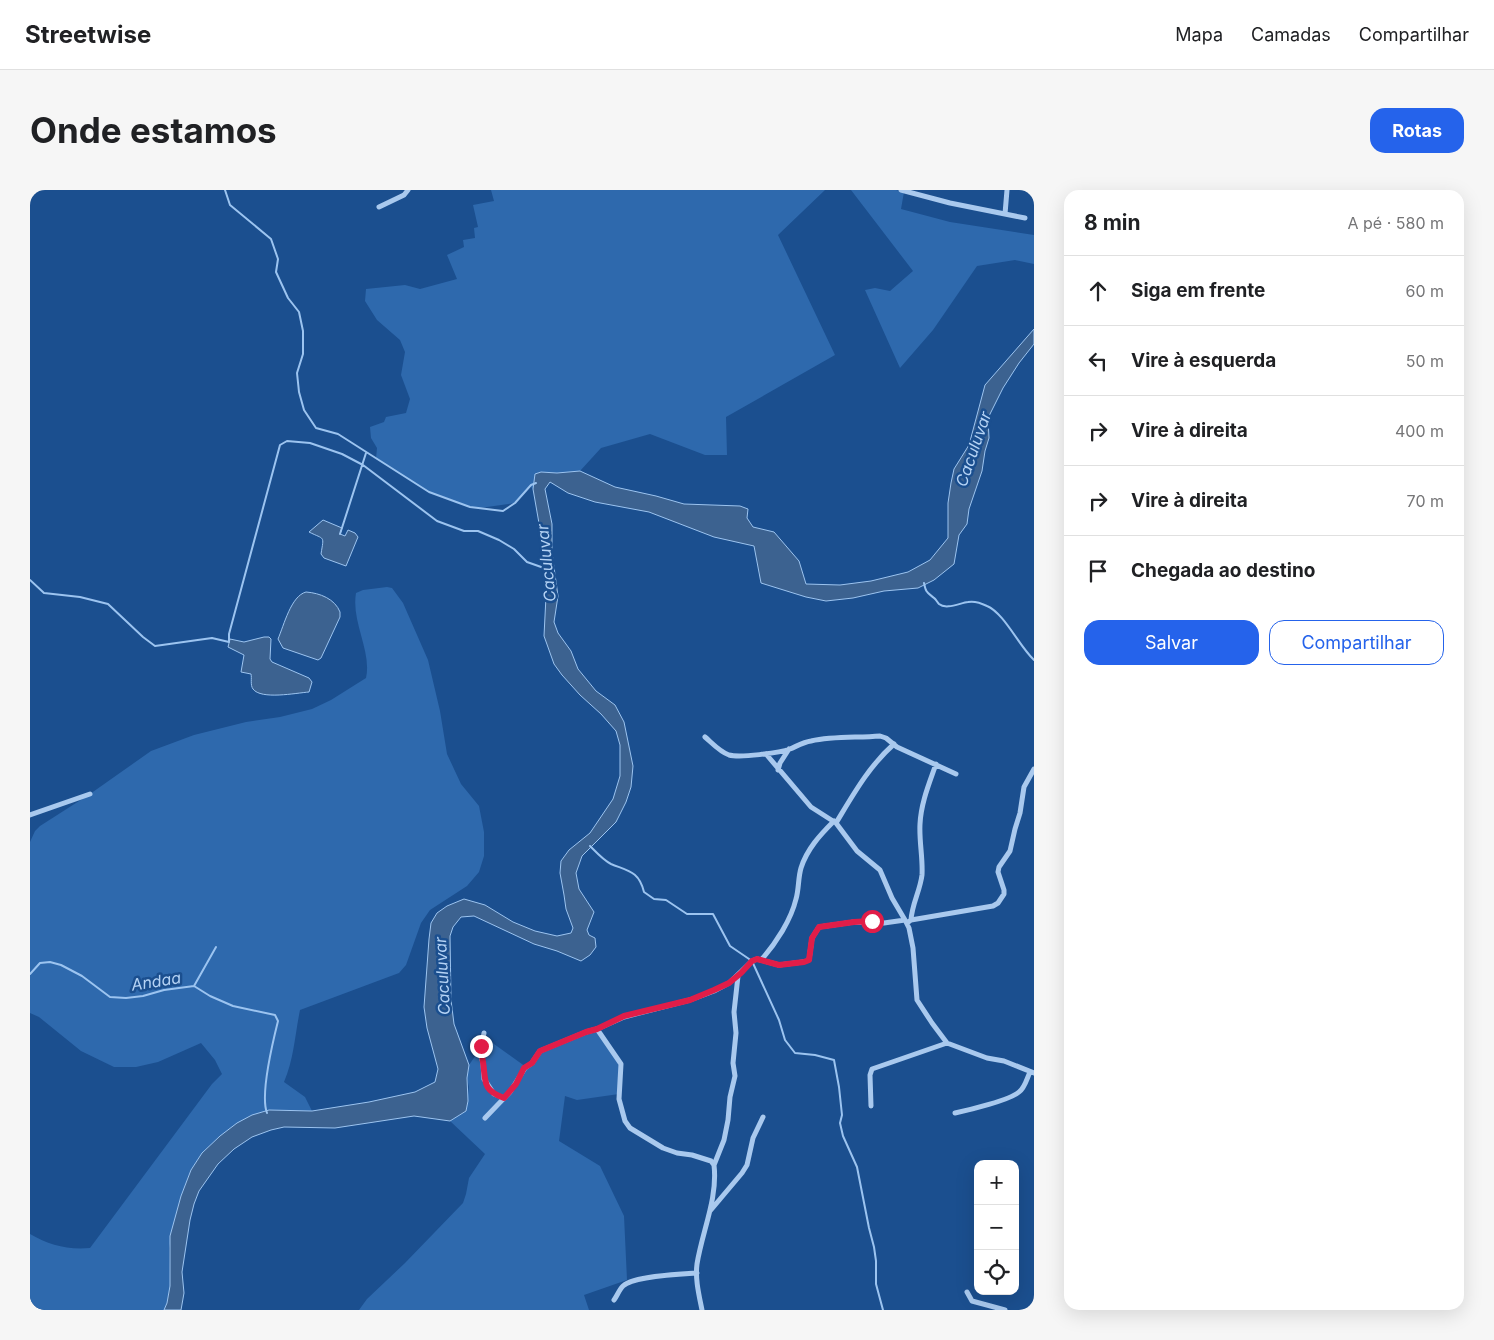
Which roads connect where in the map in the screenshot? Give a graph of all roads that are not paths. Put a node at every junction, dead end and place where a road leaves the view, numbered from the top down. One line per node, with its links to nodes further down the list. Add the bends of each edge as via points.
1 (408, 190): 4 (street)
2 (901, 190): 5 (street)
3 (1007, 190): 5 (street)
4 (380, 207)
5 (1005, 214): 6 (street)
6 (1025, 218)
7 (705, 737): 10 (street, via 734,756)
8 (894, 744): 9 (street, via 880,736 838,737 810,741); 11 (street); 17 (street, via 862,780)
9 (789, 749): 10 (street); 13 (street)
10 (766, 754): 13 (street)
11 (936, 764): 14 (street); 18 (street, via 921,812 922,876)
12 (1034, 769): 18 (street, via 1024,787 1010,851 999,867 1004,890 1002,898 993,906)
13 (778, 770): 17 (street, via 811,807)
14 (956, 774)
15 (90, 794): 16 (street)
16 (30, 815)
17 (835, 822): 18 (street, via 857,852 882,874 892,898); 19 (street, via 808,852 789,918)
18 (908, 921): 19 (street, via 825,925 819,927 812,938 809,960 779,965); 23 (street, via 917,1000)
19 (762, 959): 20 (street, via 752,961)
20 (738, 976): 21 (street, via 690,1000 624,1016); 30 (street, via 734,1012 735,1076 724,1140)
21 (597, 1029): 25 (street, via 540,1051); 30 (street, via 621,1064 619,1099 630,1128 663,1148 711,1161)
22 (484, 1033): 25 (street, via 480,1053 484,1080 494,1094)
23 (947, 1043): 24 (street); 26 (street, via 872,1069)
24 (1032, 1072): 27 (street, via 1018,1094)
25 (504, 1098): 29 (street)
26 (870, 1106)
27 (956, 1113)
28 (763, 1116): 31 (street, via 753,1138 747,1165)
29 (485, 1118)
30 (714, 1165): 31 (street)
31 (709, 1211): 32 (street)
32 (697, 1273): 34 (street, via 631,1282 623,1286); 35 (street)
33 (967, 1292): 36 (street, via 972,1301)
34 (614, 1300)
35 (702, 1310)
36 (1005, 1310)

